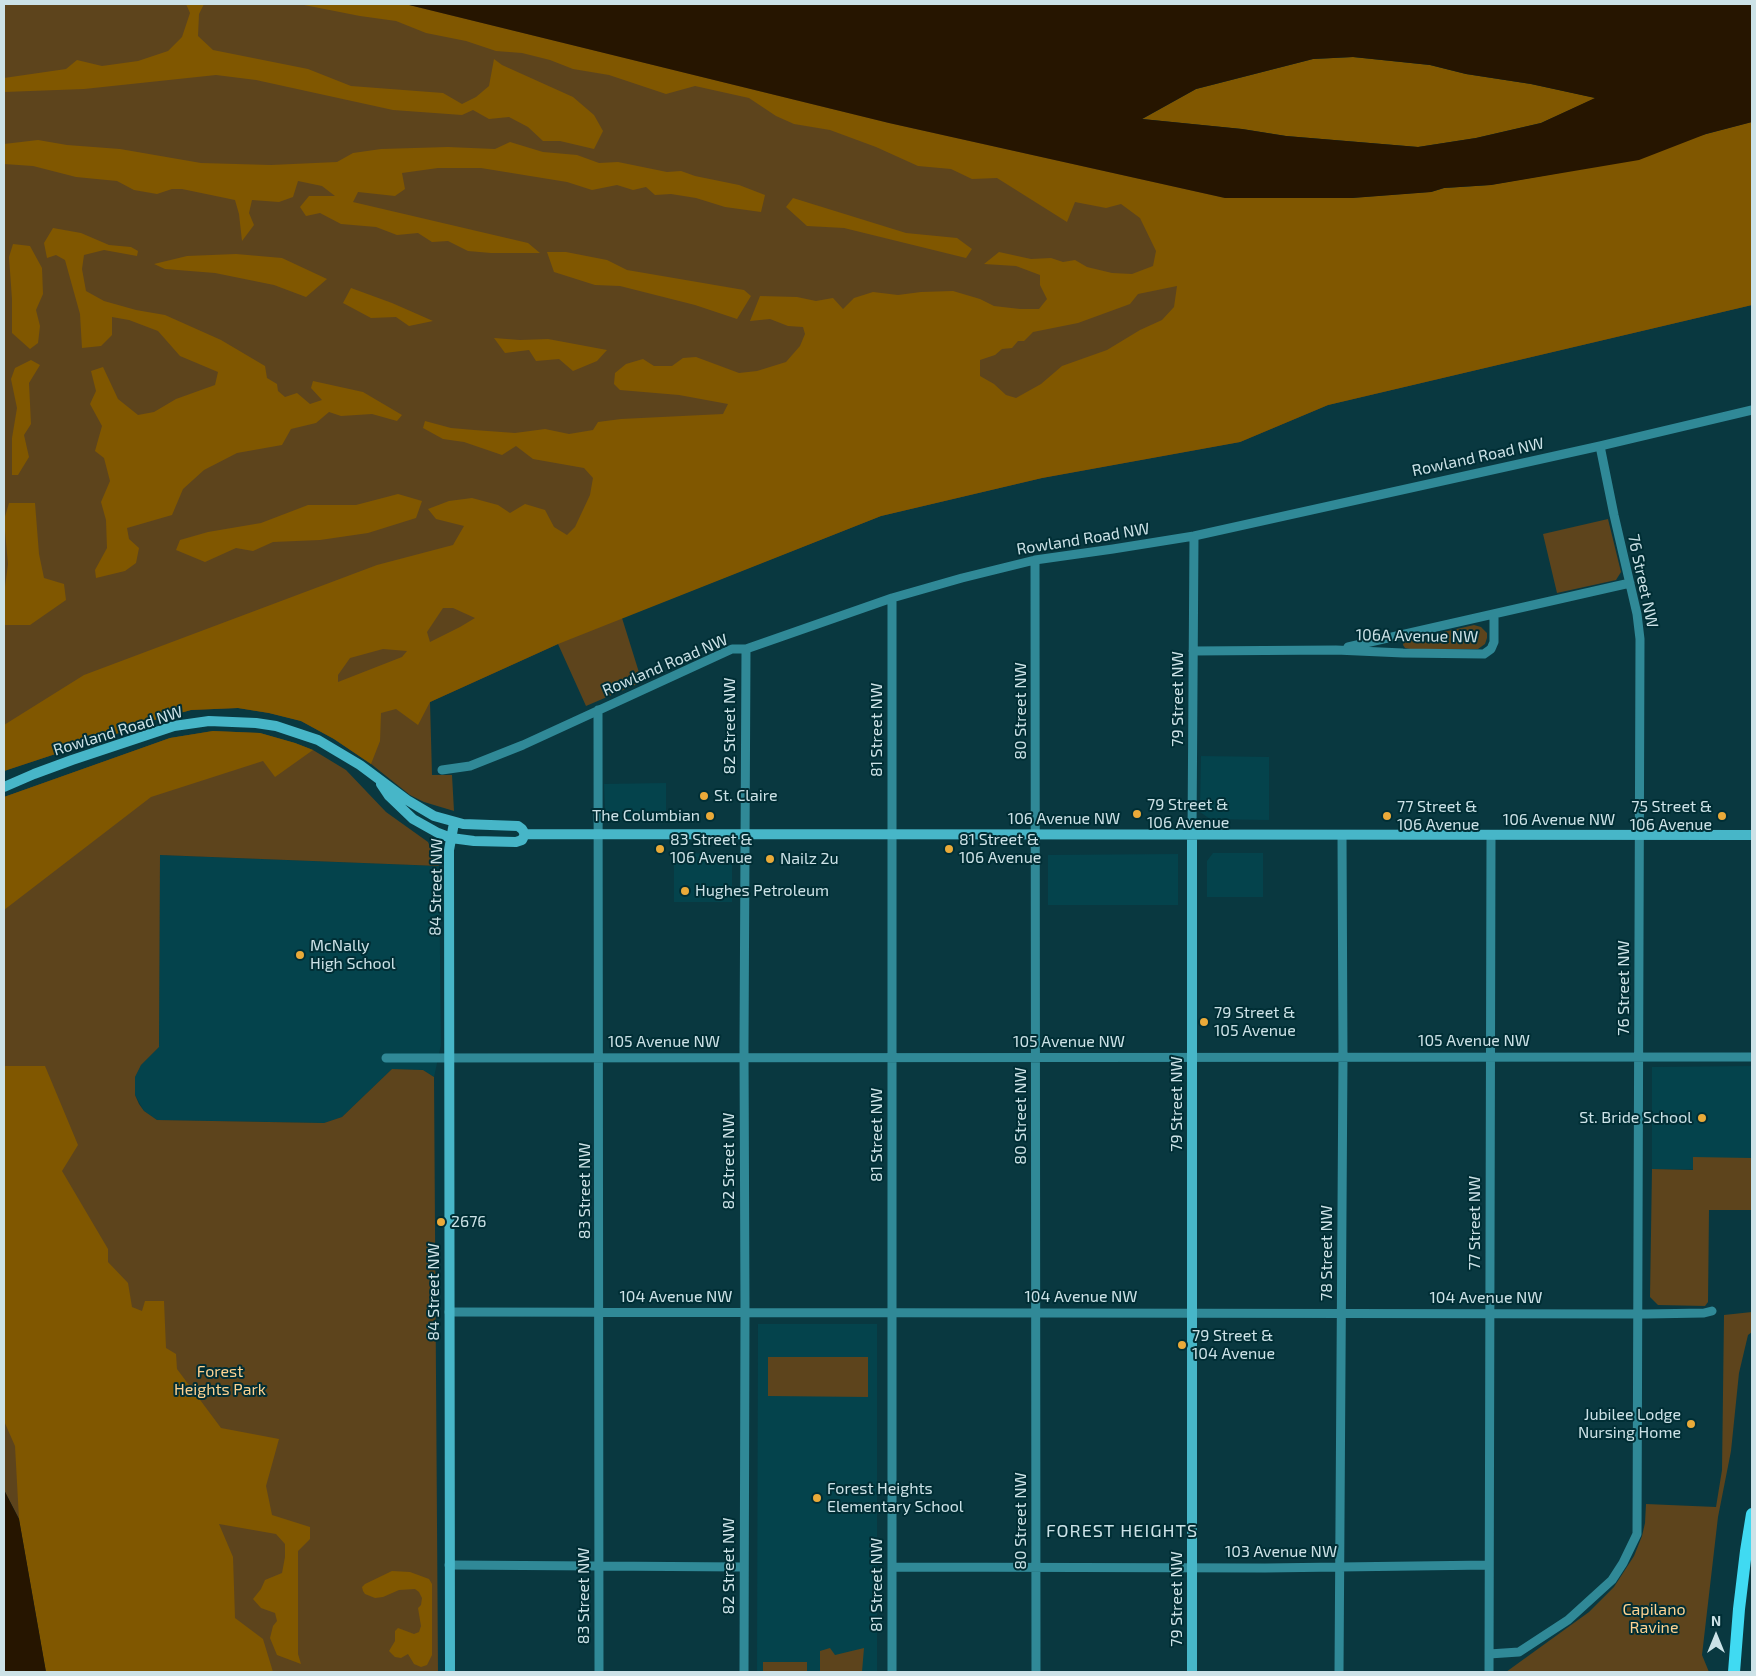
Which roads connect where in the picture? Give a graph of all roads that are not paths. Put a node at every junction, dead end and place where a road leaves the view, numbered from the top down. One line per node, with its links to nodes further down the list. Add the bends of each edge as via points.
1 (1752, 413): 2 (street, Rowland Road NW)
2 (1600, 446): 3 (street, Rowland Road NW); 5 (street, 76 Street NW)
3 (1194, 536): 4 (street, Rowland Road NW); 10 (street, 79 Street NW)
4 (1035, 560): 6 (street, Rowland Road NW); 22 (street, 80 Street NW)
5 (1630, 583): 7 (street, 106A Avenue NW); 26 (street, 76 Street NW, via 1640,639)
6 (892, 598): 8 (street, Rowland Road NW); 21 (street, 81 Street NW)
7 (1494, 614): 9 (street, 106A Avenue NW); 9 (street, 106A Avenue NW, via 1494,642 1484,654)
8 (746, 650): 11 (street, Rowland Road NW, via 732,649); 20 (street, 82 Street NW)
9 (1336, 650): 10 (street, 106A Avenue NW)
10 (1192, 651): 23 (street, 79 Street NW)
11 (598, 710): 12 (street, Rowland Road NW, via 470,766); 19 (street, 83 Street NW)
12 (442, 770)
13 (34, 774): 14 (main road, Rowland Road NW, via 174,726 232,721 276,726 318,740); 15 (main road, Rowland Road NW); 16 (main road, Rowland Road NW)
14 (377, 778): 17 (main road, Rowland Road NW, via 434,816); 28 (main road, Rowland Road NW, via 406,813 426,827)
15 (4, 781)
16 (4, 787)
17 (454, 822): 18 (main road, 106 Avenue NW, via 518,826); 28 (main road, 84 Street NW)
18 (525, 834): 19 (main road, 106 Avenue NW); 28 (main road, 106 Avenue NW, via 516,842)
19 (600, 834): 20 (main road, 106 Avenue NW); 39 (street, 83 Street NW)
20 (744, 834): 21 (main road, 106 Avenue NW); 30 (street, 82 Street NW)
21 (891, 834): 22 (main road, 106 Avenue NW); 31 (street, 81 Street NW)
22 (1036, 834): 23 (main road, 106 Avenue NW); 32 (street, 80 Street NW)
23 (1192, 834): 24 (main road, 106 Avenue NW); 29 (main road, 79 Street NW)
24 (1342, 835): 25 (main road, 106 Avenue NW); 33 (street, 78 Street NW)
25 (1491, 835): 26 (main road, 106 Avenue NW); 34 (street, 77 Street NW)
26 (1639, 835): 27 (main road, 106 Avenue NW); 35 (street, 76 Street NW)
27 (1752, 835)
28 (451, 838): 38 (main road, 84 Street NW)
29 (1192, 1056): 32 (street, 105 Avenue NW); 33 (street, 105 Avenue NW); 46 (main road, 79 Street NW)
30 (744, 1057): 31 (street, 105 Avenue NW); 39 (street, 105 Avenue NW); 43 (street, 82 Street NW)
31 (892, 1057): 32 (street, 105 Avenue NW); 45 (street, 81 Street NW)
32 (1036, 1057): 44 (street, 80 Street NW)
33 (1343, 1057): 34 (street, 105 Avenue NW); 47 (street, 78 Street NW)
34 (1490, 1057): 35 (street, 105 Avenue NW); 48 (street, 77 Street NW)
35 (1638, 1057): 36 (street, 105 Avenue NW); 49 (street, 76 Street NW)
36 (1752, 1057)
37 (386, 1058): 38 (street, 105 Avenue NW)
38 (449, 1058): 39 (street, 105 Avenue NW); 41 (main road, 84 Street NW)
39 (600, 1058): 42 (street, 83 Street NW)
40 (1712, 1311): 49 (street, 104 Avenue NW)
41 (450, 1312): 42 (street, 104 Avenue NW); 51 (main road, 84 Street NW)
42 (599, 1312): 43 (street, 104 Avenue NW); 52 (street, 83 Street NW)
43 (745, 1312): 45 (street, 104 Avenue NW); 54 (street, 82 Street NW)
44 (1036, 1312): 45 (street, 104 Avenue NW); 46 (street, 104 Avenue NW); 56 (street, 80 Street NW)
45 (892, 1313): 55 (street, 81 Street NW)
46 (1192, 1313): 47 (street, 104 Avenue NW); 58 (main road, 79 Street NW)
47 (1342, 1313): 48 (street, 104 Avenue NW); 57 (street, 78 Street NW)
48 (1490, 1313): 49 (street, 104 Avenue NW); 53 (street, 77 Street NW)
49 (1638, 1314): 59 (street, 76 Street NW, via 1637,1534 1612,1580 1568,1620 1519,1652)
50 (1752, 1514): 68 (main road, via 1738,1609)
51 (449, 1565): 52 (street); 60 (main road, 84 Street NW)
52 (599, 1565): 54 (street); 61 (street, 83 Street NW)
53 (1489, 1565): 57 (street, 103 Avenue NW); 59 (street, 77 Street NW)
54 (744, 1567): 62 (street, 82 Street NW)
55 (892, 1567): 56 (street, 103 Avenue NW); 63 (street, 81 Street NW)
56 (1036, 1567): 58 (street, 103 Avenue NW); 64 (street, 80 Street NW)
57 (1340, 1567): 58 (street, 103 Avenue NW); 66 (street, 78 Street NW)
58 (1192, 1568): 65 (main road, 79 Street NW)
59 (1490, 1654): 67 (street, 77 Street NW)
60 (450, 1672)
61 (599, 1672)
62 (744, 1672)
63 (892, 1672)
64 (1036, 1672)
65 (1192, 1672)
66 (1339, 1672)
67 (1489, 1672)
68 (1734, 1672)

